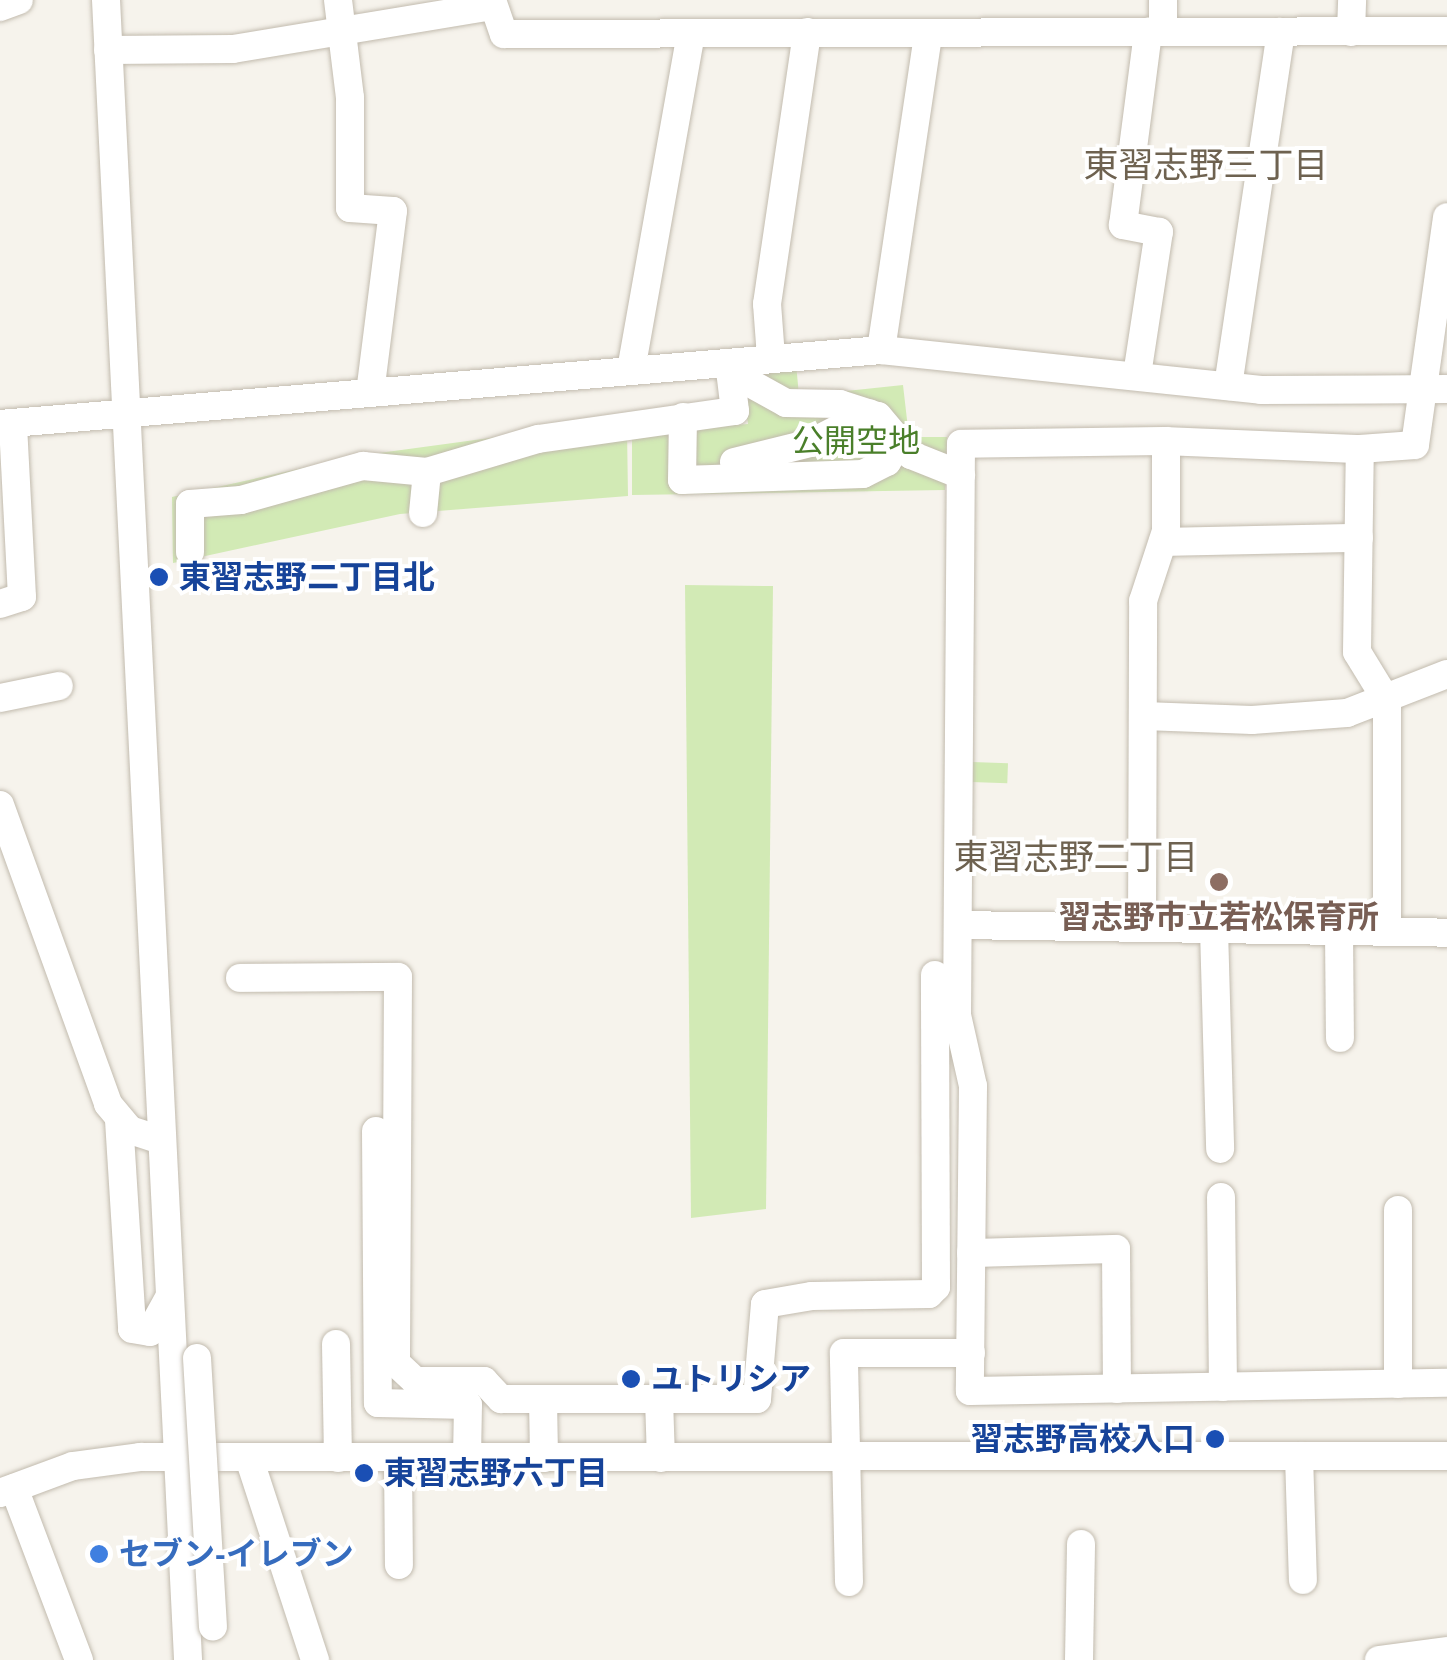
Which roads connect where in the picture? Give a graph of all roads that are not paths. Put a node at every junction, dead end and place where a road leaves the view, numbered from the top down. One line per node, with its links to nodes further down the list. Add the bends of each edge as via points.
1 (19, 0): 7 (street)
2 (106, 0): 16 (street)
3 (338, 0): 13 (street)
4 (1163, 0): 10 (street)
5 (1352, 0): 12 (street)
6 (492, 3): 13 (street); 14 (street, via 504,34)
7 (0, 7)
8 (1447, 31): 12 (street)
9 (808, 32): 14 (street); 15 (street); 19 (street, via 768,304)
10 (1155, 32): 11 (street); 15 (street); 21 (street, via 1122,225 1158,232)
11 (1281, 32): 12 (street); 22 (street)
12 (1351, 32)
13 (337, 34): 16 (street, via 232,49); 24 (street, via 350,98 350,208 393,212)
14 (691, 34): 20 (street)
15 (928, 34): 18 (street)
16 (108, 50): 25 (street)
17 (1447, 217): 23 (street)
18 (880, 350): 19 (street); 21 (street)
19 (771, 357): 20 (street)
20 (632, 370): 24 (street)
21 (1137, 375): 22 (street)
22 (1228, 386): 23 (street)
23 (1434, 390): 31 (street, via 1415,445)
24 (370, 392): 25 (street)
25 (128, 413): 28 (street); 55 (street)
26 (869, 413): 27 (street, via 840,404 786,403 730,372 735,411); 29 (street); 32 (street, via 838,432 759,459)
27 (683, 417): 32 (street); 36 (street, via 538,439 426,495 364,466 242,500 190,504)
28 (7, 423): 37 (street, via 22,597)
29 (900, 440): 32 (street, via 887,462 863,474 682,480); 33 (street, via 910,455)
30 (1166, 441): 31 (street); 33 (street, via 961,444); 35 (street)
31 (1360, 449): 34 (street)
32 (682, 462)
33 (961, 475): 44 (street)
34 (1358, 538): 35 (street); 41 (street, via 1356,652)
35 (1163, 542): 42 (street, via 1143,601)
36 (190, 552)
37 (0, 604)
38 (1447, 674): 41 (street)
39 (59, 686): 40 (street)
40 (0, 698)
41 (1387, 701): 42 (street, via 1348,713 1252,720); 48 (street)
42 (1144, 716): 45 (street)
43 (0, 805): 53 (street)
44 (958, 925): 45 (street); 59 (street, via 957,1015 972,1086)
45 (1142, 928): 46 (street)
46 (1214, 929): 47 (street); 56 (street)
47 (1339, 931): 48 (street); 52 (street)
48 (1387, 932): 49 (street)
49 (1447, 932)
50 (934, 974): 69 (street, via 936,1287 930,1294 812,1296 765,1304 757,1398)
51 (240, 978): 68 (street, via 398,978 396,1363 415,1382 484,1381 502,1399)
52 (1340, 1038)
53 (119, 1120): 55 (street); 60 (street, via 132,1329 150,1332)
54 (376, 1131): 76 (street, via 378,1404 468,1405)
55 (161, 1140): 60 (street)
56 (1220, 1149)
57 (1221, 1197): 66 (street)
58 (1398, 1210): 65 (street)
59 (971, 1253): 62 (street); 67 (street, via 1116,1249)
60 (169, 1298): 72 (street)
61 (336, 1344): 74 (street)
62 (970, 1353): 67 (street, via 970,1392); 79 (street, via 844,1353)
63 (197, 1358): 85 (street, bridge)
64 (1447, 1383): 65 (street)
65 (1398, 1384): 66 (street)
66 (1223, 1387): 67 (street)
67 (1117, 1389)
68 (543, 1399): 69 (street); 77 (street)
69 (659, 1399): 78 (street)
70 (1299, 1456): 71 (street); 79 (street); 83 (street)
71 (1447, 1456)
72 (177, 1458): 73 (street); 80 (street, via 99,1460); 88 (street)
73 (249, 1458): 74 (street); 89 (street)
74 (338, 1458): 75 (street)
75 (398, 1458): 76 (street); 82 (street)
76 (467, 1458): 77 (street)
77 (544, 1458): 78 (street)
78 (660, 1458): 79 (street)
79 (844, 1458): 84 (street)
80 (7, 1491): 87 (street)
81 (1081, 1544): 90 (street)
82 (399, 1564)
83 (1303, 1580)
84 (849, 1582)
85 (214, 1627)
86 (1447, 1651): 91 (street)
87 (79, 1660)
88 (188, 1660)
89 (315, 1660)
90 (1078, 1660)
91 (1378, 1660)

